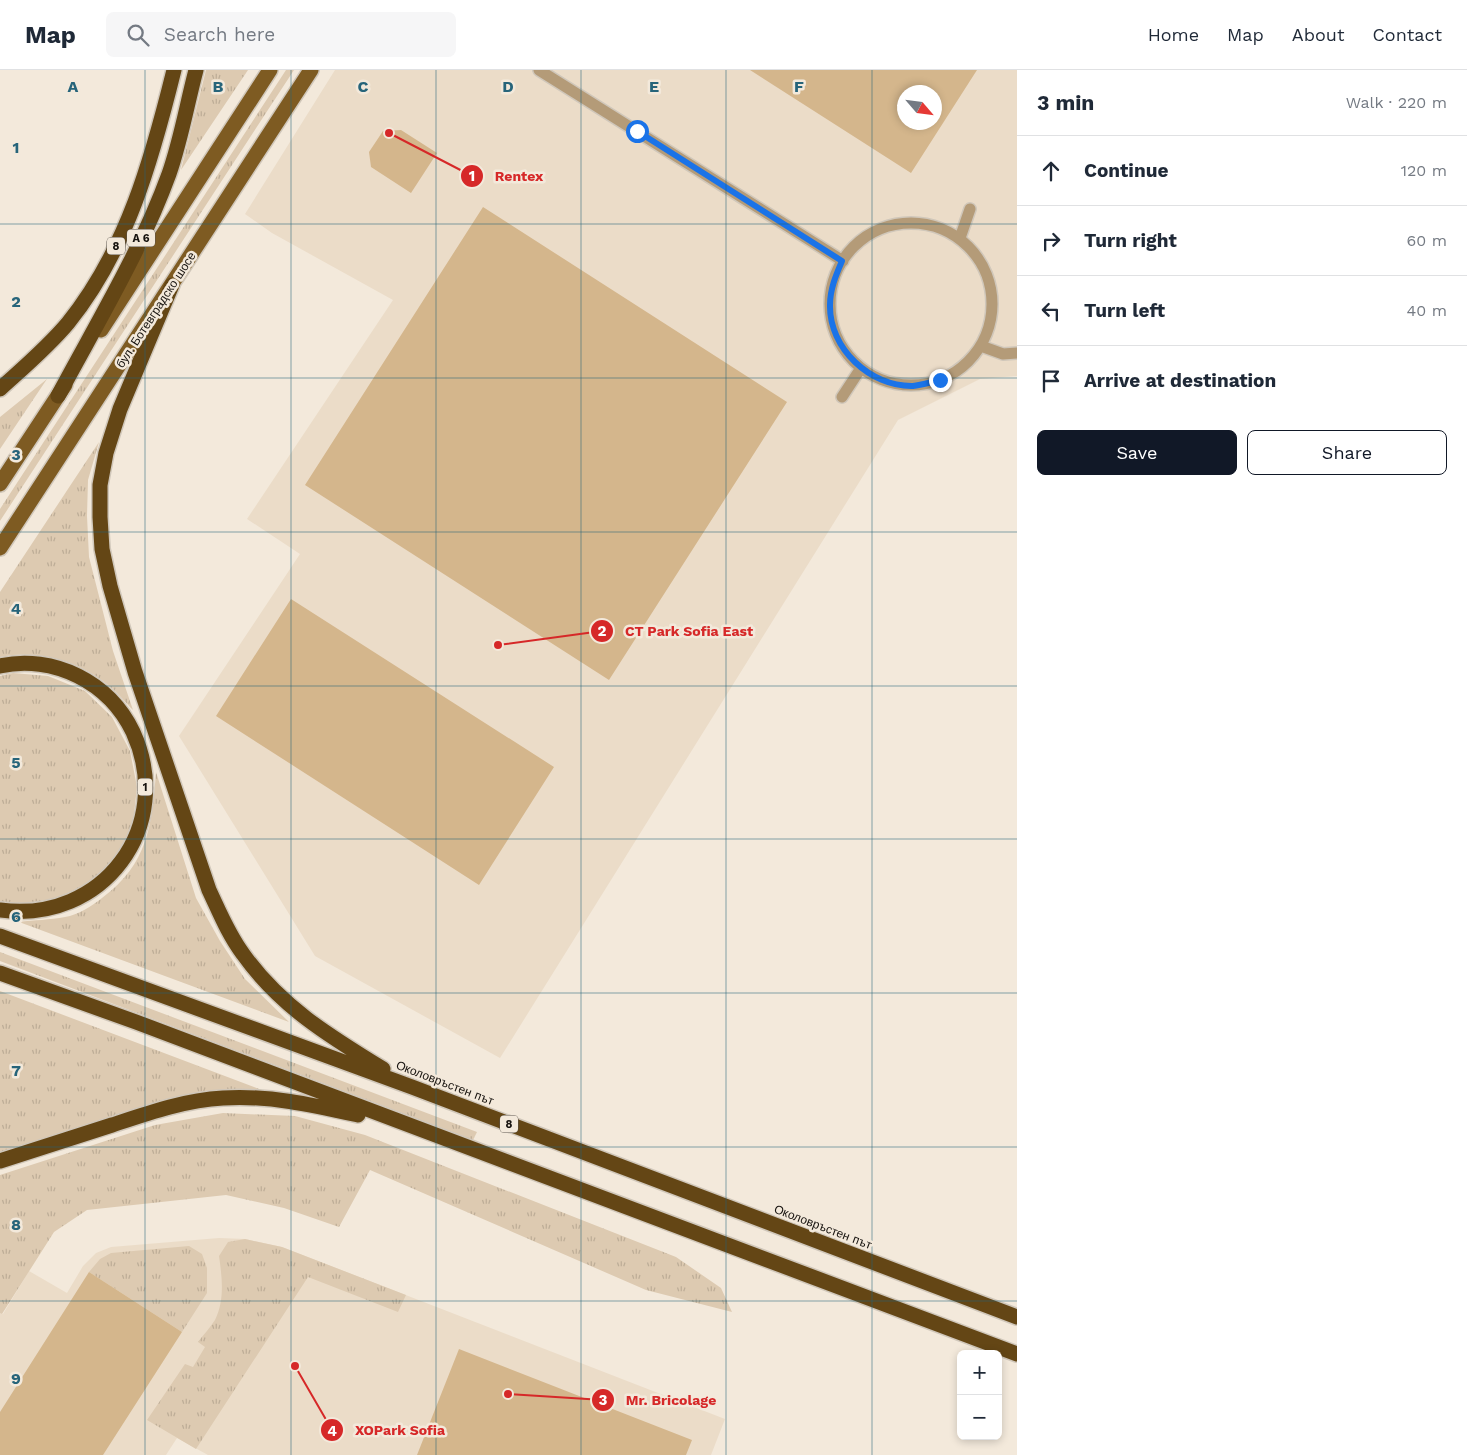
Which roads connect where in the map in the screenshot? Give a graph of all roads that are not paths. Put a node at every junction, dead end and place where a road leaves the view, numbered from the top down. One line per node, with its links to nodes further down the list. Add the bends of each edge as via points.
1 (174, 70): 13 (highway, 8, via 142,187 105,267 68,322)
2 (196, 70): 14 (highway, A 6, via 170,172 158,202 126,270)
3 (270, 70): 14 (main road)
4 (311, 70): 9 (main road, бул. Ботевградско шосе)
5 (539, 70): 8 (street)
6 (970, 209): 7 (street)
7 (960, 238): 8 (street, via 933,226 896,224 863,239); 10 (street, via 977,255 988,276 993,300 990,324)
8 (842, 261): 12 (street, via 833,282 830,306 834,330 845,351)
9 (172, 285): 17 (main road, бул. Ботевградско шосе); 22 (highway, via 120,409 100,485 102,549 135,672 209,890 242,952 262,979 308,1021)
10 (981, 346): 11 (street, via 1003,354); 12 (street, via 963,367 940,380 913,386 886,381)
11 (1017, 354)
12 (862, 368): 15 (street)
13 (0, 389)
14 (58, 396): 16 (main road)
15 (842, 397)
16 (0, 484)
17 (0, 548)
18 (0, 666): 19 (highway, 1, via 46,665 66,670 103,692 129,724 138,744 145,790 136,837 111,876 78,899 16,913)
19 (0, 910)
20 (0, 936): 22 (highway, Околовръстен път / 8)
21 (0, 973): 23 (highway)
22 (412, 1087): 25 (highway, Околовръстен път / 8)
23 (403, 1124): 24 (highway, via 286,1100 221,1098 142,1115); 26 (highway)
24 (0, 1161)
25 (1017, 1316)
26 (1017, 1354)

